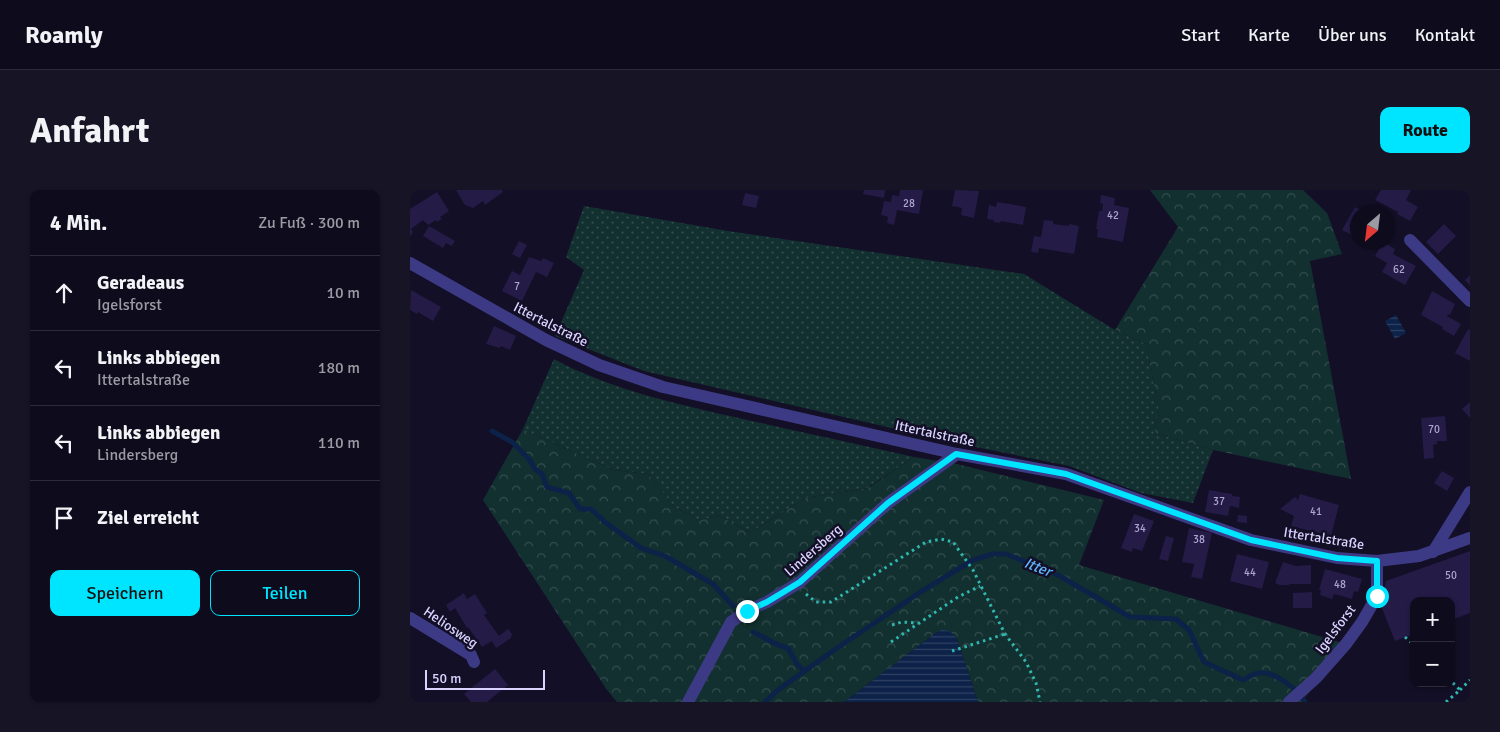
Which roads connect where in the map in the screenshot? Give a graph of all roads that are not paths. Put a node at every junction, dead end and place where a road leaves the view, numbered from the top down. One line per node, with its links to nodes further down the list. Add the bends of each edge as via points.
1 (1410, 240): 3 (street)
2 (410, 263): 4 (street, Ittertalstraße, via 546,340 599,365 662,386)
3 (1470, 301)
4 (956, 454): 8 (street, Ittertalstraße, via 1066,474 1251,540 1337,558); 11 (street, Lindersberg, via 888,503 800,582 731,622)
5 (1470, 492): 7 (street)
6 (1470, 538): 7 (street, Ittertalstraße)
7 (1434, 552): 8 (street, Ittertalstraße)
8 (1377, 561): 12 (street, Igelsforst, via 1377,596 1362,622 1316,678)
9 (410, 618): 10 (street, Heliosweg, via 471,655)
10 (474, 662)
11 (688, 702)
12 (1289, 702)

